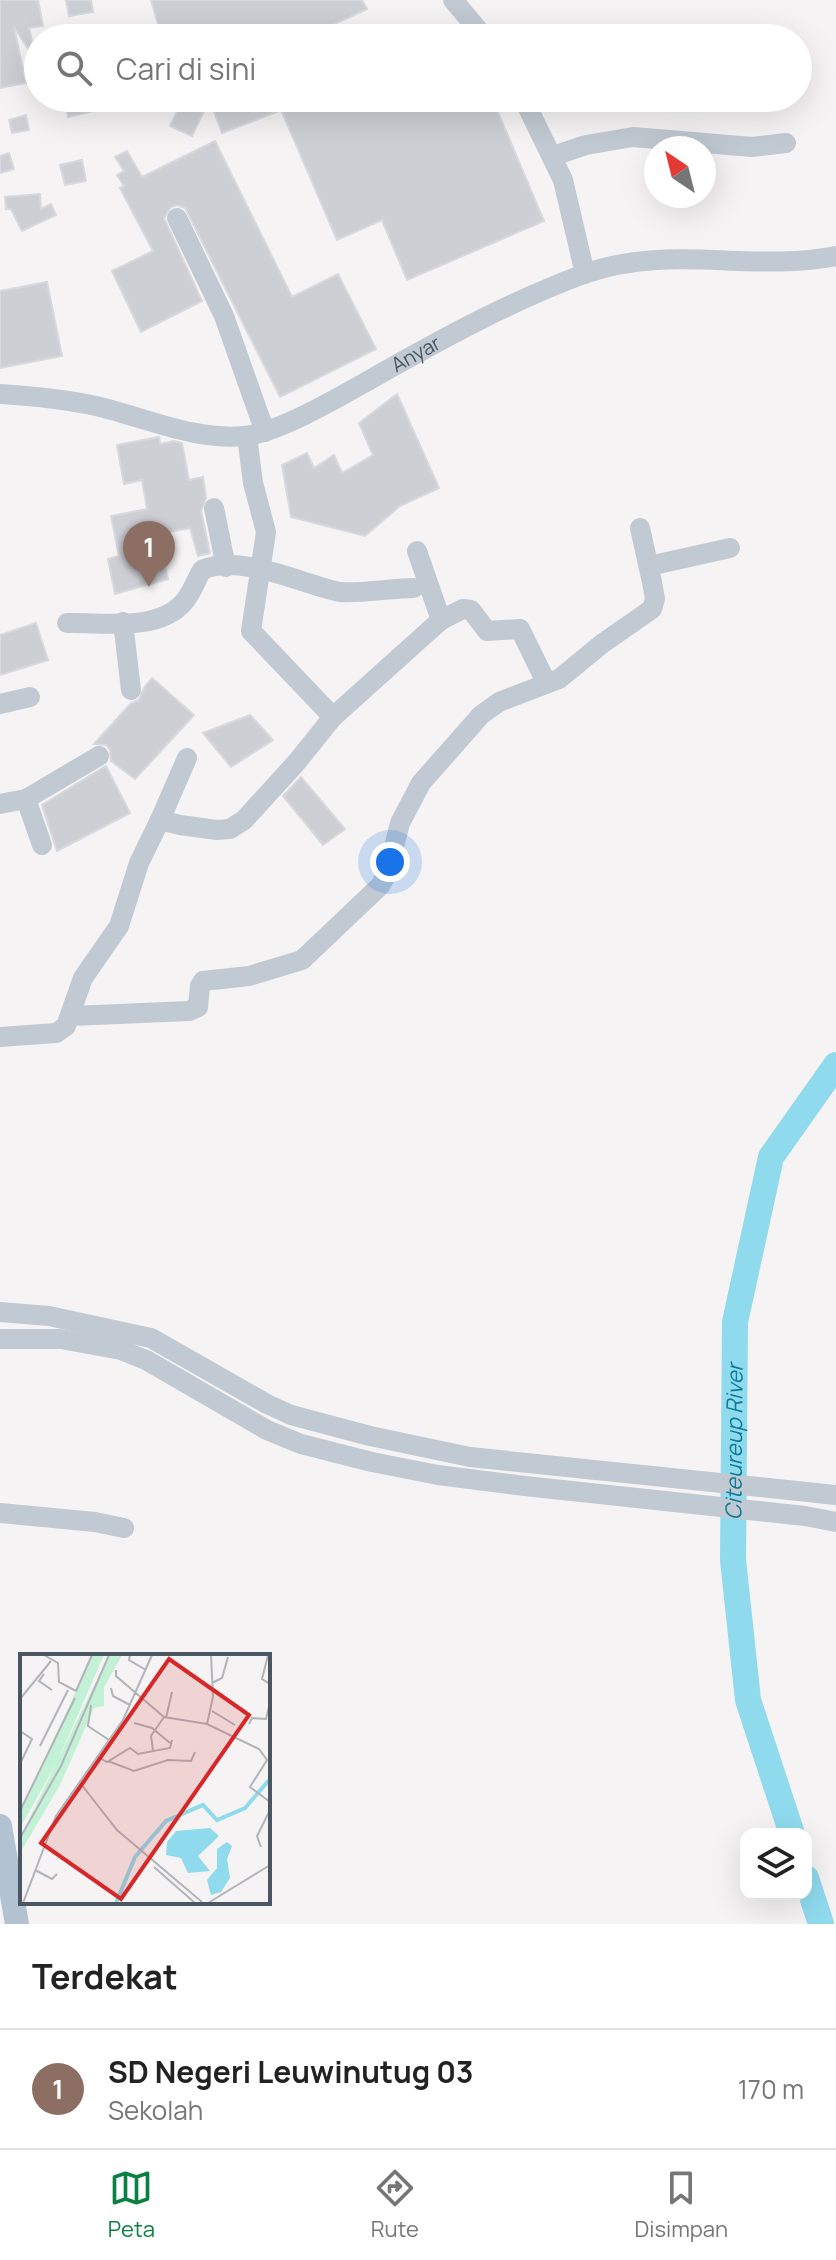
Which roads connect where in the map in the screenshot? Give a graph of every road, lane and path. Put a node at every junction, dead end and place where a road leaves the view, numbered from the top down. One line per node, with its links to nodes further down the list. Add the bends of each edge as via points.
1 (453, 0): 2 (street)
2 (473, 24)
3 (530, 112): 5 (street)
4 (786, 143): 5 (street, via 752,147 633,137)
5 (553, 156): 8 (street)
6 (177, 218): 10 (street, via 224,316)
7 (836, 256): 8 (street, Anyar, via 769,262 667,258)
8 (585, 274): 10 (street, Anyar, via 502,307 347,392)
9 (0, 394): 10 (street, Anyar, via 96,406 224,437)
10 (256, 434): 17 (street, via 256,494 266,532)
11 (214, 508): 16 (street)
12 (640, 528): 15 (street)
13 (730, 548): 15 (street)
14 (417, 551): 19 (street)
15 (649, 566): 22 (street, via 652,609 571,671)
16 (226, 567): 17 (street); 20 (street, via 202,570 181,606 160,620)
17 (261, 571): 18 (street, via 343,592); 26 (street, via 251,631)
18 (414, 588)
19 (441, 620): 22 (street, via 463,609 471,610 487,631 520,629); 26 (street)
20 (123, 622): 21 (street); 23 (street)
21 (67, 623)
22 (546, 682): 33 (street, via 488,709 421,783 400,823 380,886 302,960 249,976 203,981 198,1007 189,1011)
23 (131, 690)
24 (30, 697): 25 (street)
25 (0, 704)
26 (333, 717): 31 (street, via 244,820 230,829)
27 (99, 756): 29 (street)
28 (187, 758): 31 (street)
29 (26, 799): 30 (street); 32 (street)
30 (0, 804)
31 (160, 820): 33 (street, via 139,863 119,926 83,978)
32 (42, 845)
33 (71, 1016): 34 (street, via 56,1033)
34 (0, 1037)
35 (0, 1312): 36 (street, via 49,1316)
36 (90, 1334): 37 (street); 38 (street, via 151,1338 291,1415 370,1436 470,1457); 40 (street, via 267,1430 328,1452 438,1475)
37 (0, 1339)
38 (670, 1477): 39 (street); 40 (street)
39 (836, 1495)
40 (666, 1501): 42 (street)
41 (0, 1513): 43 (street)
42 (836, 1522)
43 (124, 1528)
44 (0, 1826): 45 (main road)
45 (17, 1924)

